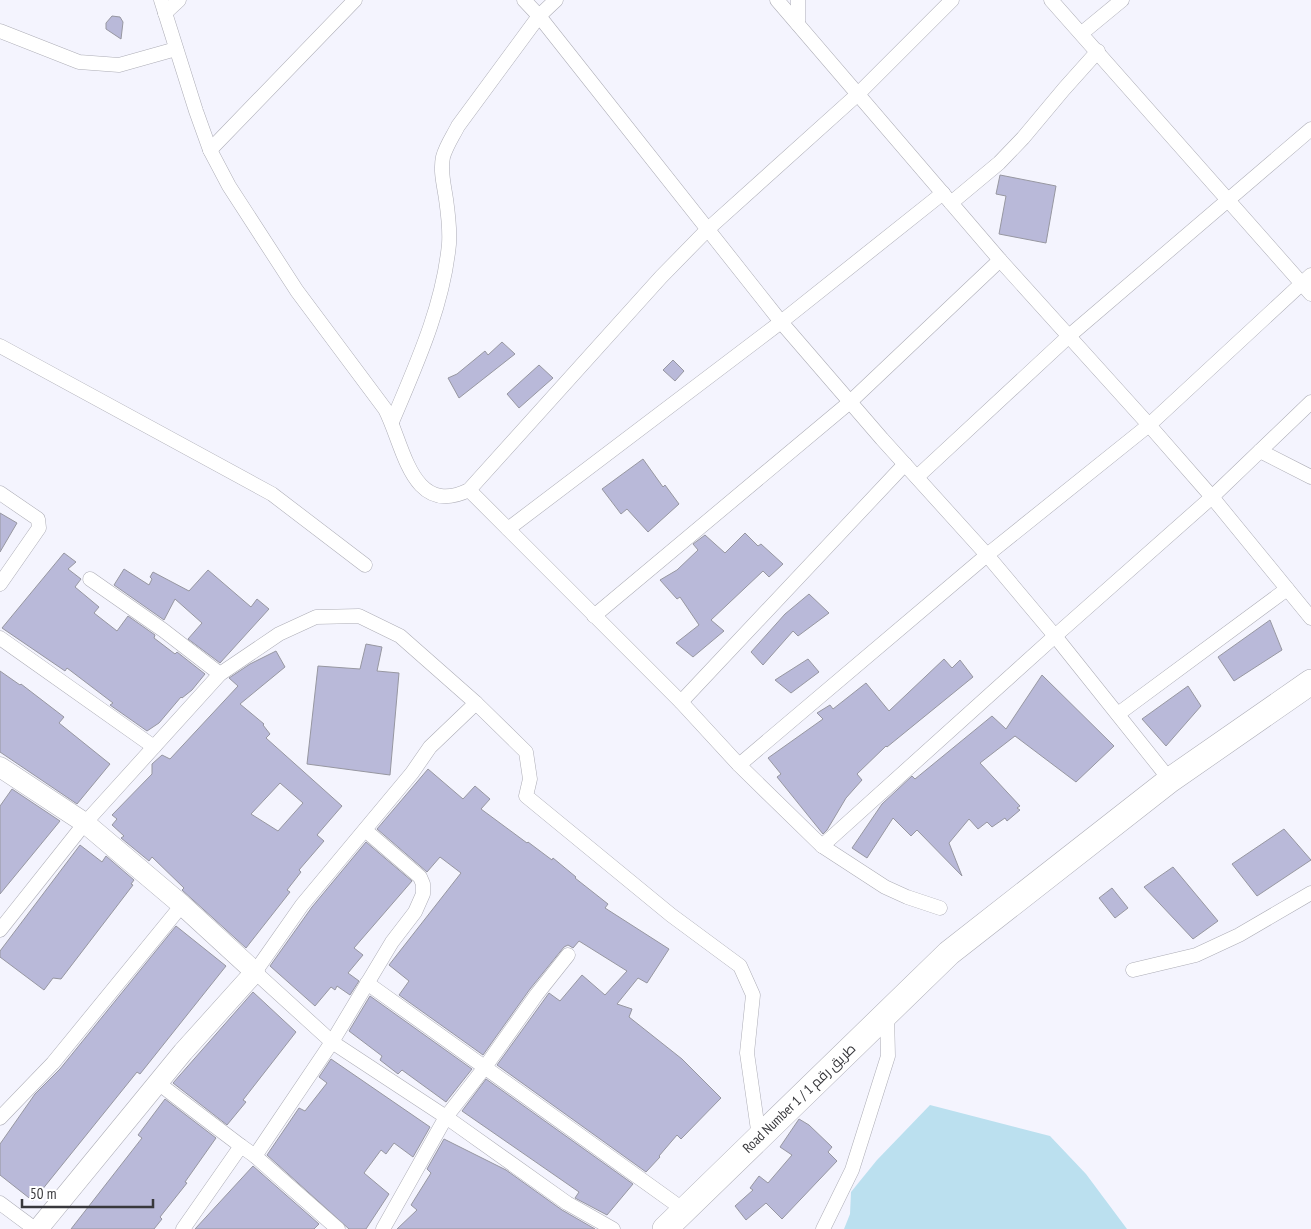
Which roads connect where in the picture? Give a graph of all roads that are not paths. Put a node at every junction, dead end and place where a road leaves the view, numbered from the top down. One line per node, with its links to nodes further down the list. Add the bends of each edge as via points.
1 (179, 0): 10 (street)
2 (355, 0): 19 (street)
3 (524, 0): 11 (street)
4 (556, 0): 11 (street)
5 (777, 0): 12 (street)
6 (798, 0): 12 (street)
7 (952, 0): 17 (street)
8 (1051, 0): 14 (street)
9 (1122, 0): 14 (street)
10 (163, 7): 15 (street)
11 (539, 16): 22 (street); 30 (street, via 458,126 443,158 449,244 443,280 422,351)
12 (798, 24): 17 (street)
13 (0, 30): 15 (street, via 79,62 119,65)
14 (1082, 33): 16 (street)
15 (176, 49): 19 (street)
16 (1098, 51): 20 (street, via 999,163); 21 (street)
17 (858, 94): 20 (street); 22 (street)
18 (1311, 129): 21 (street)
19 (210, 150): 30 (street, via 229,186 297,291 372,389)
20 (947, 198): 23 (street); 25 (street)
21 (1227, 201): 24 (street); 26 (street)
22 (708, 229): 25 (street); 36 (street)
23 (1000, 260): 26 (street); 28 (street)
24 (1308, 285): 31 (street)
25 (781, 322): 28 (street); 39 (street)
26 (1070, 336): 31 (street); 34 (street)
27 (0, 346): 41 (street, via 272,494)
28 (850, 402): 33 (street); 45 (street)
29 (1311, 402): 32 (street)
30 (392, 422): 36 (street, via 409,468 424,488 441,497)
31 (1149, 425): 38 (street); 40 (street)
32 (1260, 451): 35 (street); 38 (street)
33 (905, 464): 34 (street); 51 (street)
34 (917, 477): 40 (street)
35 (1311, 477)
36 (469, 490): 39 (street)
37 (0, 493): 43 (street, via 38,519 39,528)
38 (1212, 497): 44 (street); 47 (street)
39 (508, 529): 45 (street)
40 (987, 555): 47 (street); 55 (street)
41 (365, 565)
42 (90, 579): 49 (street)
43 (0, 584)
44 (1287, 589): 46 (street); 53 (street)
45 (594, 616): 51 (street)
46 (1311, 618)
47 (1055, 636): 53 (street); 60 (street)
48 (0, 638): 54 (street)
49 (220, 674): 52 (street, via 279,634 316,617 359,616 400,636); 54 (street)
50 (1311, 682): 57 (highway, Road Number 1 / طريق رقم 1)
51 (681, 702): 55 (street)
52 (476, 703): 59 (street, via 430,747); 75 (street, via 526,752 530,779 526,796 671,915 740,966 753,995 747,1052)
53 (1118, 714): 57 (street)
54 (154, 747): 58 (street)
55 (738, 765): 60 (street)
56 (0, 767): 58 (street)
57 (1170, 780): 69 (highway, Road Number 1 / طريق رقم 1, via 949,953)
58 (85, 823): 62 (street); 64 (street)
59 (365, 830): 67 (street, via 302,905); 68 (street, via 410,867 423,884 423,894 415,912)
60 (822, 846): 63 (street, via 885,887)
61 (1311, 893): 66 (street, via 1239,935 1196,955)
62 (182, 905): 67 (street); 74 (street, via 53,1063)
63 (940, 908)
64 (0, 930)
65 (568, 955): 71 (street)
66 (1133, 970)
67 (255, 972): 70 (street); 72 (street, via 211,1018)
68 (367, 983): 70 (street); 71 (street)
69 (887, 1014): 75 (highway, Road Number 1 / طريق رقم 1); 86 (street, via 888,1056 852,1170)
70 (332, 1042): 73 (street); 77 (street)
71 (485, 1067): 73 (street); 79 (street)
72 (158, 1083): 76 (street); 80 (street)
73 (446, 1117): 83 (street); 84 (street, via 567,1203)
74 (0, 1118)
75 (759, 1137): 79 (highway, Road Number 1 / طريق رقم 1)
76 (241, 1146): 77 (street); 81 (street)
77 (255, 1156): 82 (street)
78 (0, 1203): 80 (street)
79 (684, 1210): 85 (highway, Road Number 1 / طريق رقم 1)
80 (37, 1229)
81 (183, 1229)
82 (338, 1229)
83 (383, 1229)
84 (613, 1229)
85 (665, 1229)
86 (823, 1229)

